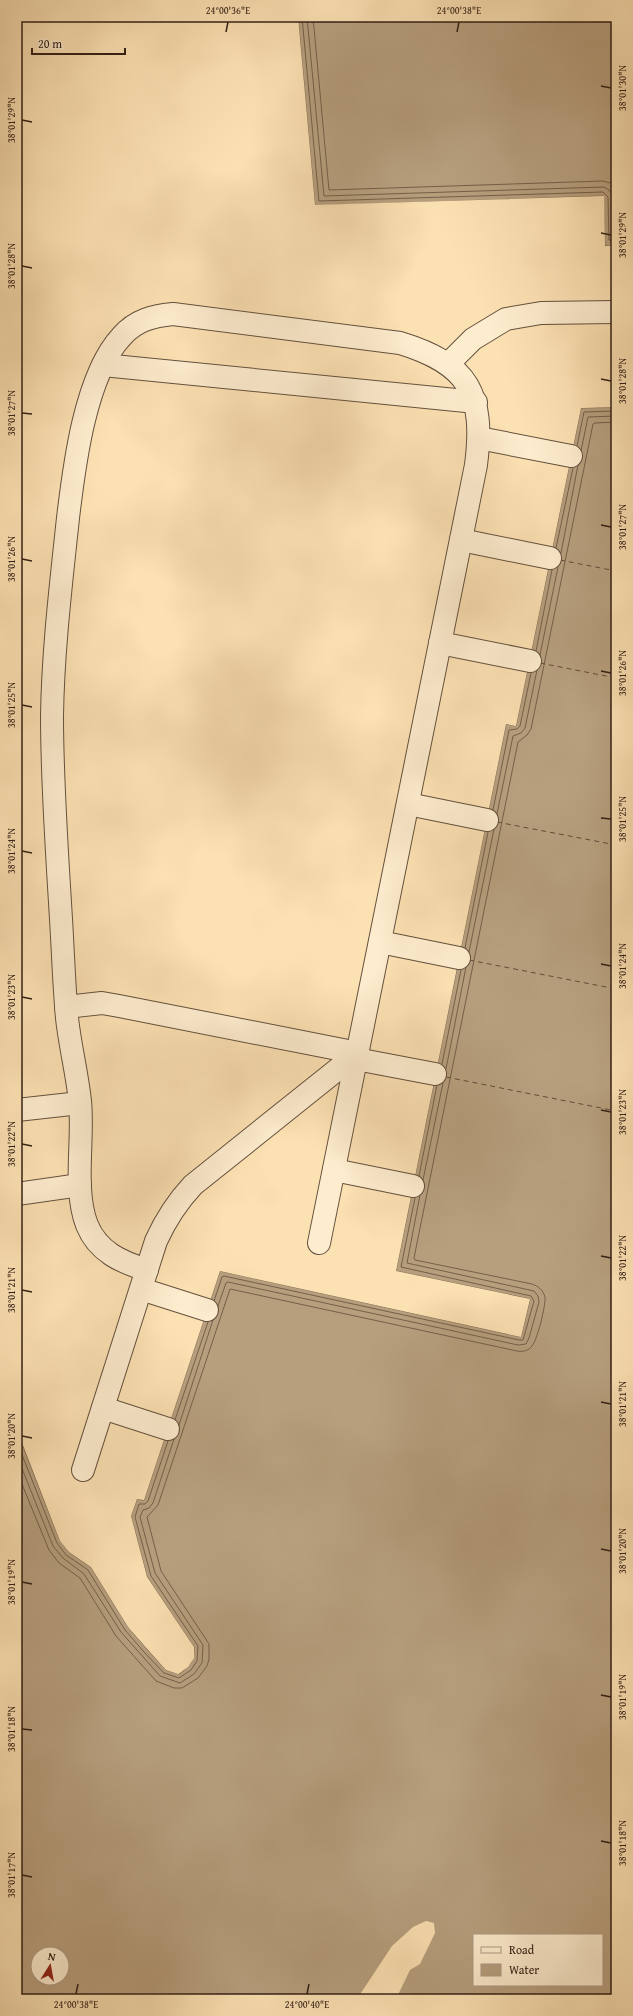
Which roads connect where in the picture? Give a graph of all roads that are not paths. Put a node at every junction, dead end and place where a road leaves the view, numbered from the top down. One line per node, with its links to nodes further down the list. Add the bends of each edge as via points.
1 (616, 312): 2 (lane, via 541,313 506,319 473,339)
2 (448, 364): 3 (lane, via 426,351 400,343 173,314 145,319 133,326 121,336); 4 (lane, via 466,383)
3 (103, 365): 4 (lane); 15 (lane, via 80,433 73,476 55,655 53,767)
4 (476, 402): 5 (lane)
5 (479, 438): 6 (lane); 7 (lane)
6 (571, 456)
7 (461, 540): 8 (lane); 9 (lane)
8 (550, 558)
9 (440, 643): 10 (lane); 11 (lane)
10 (530, 660)
11 (408, 804): 12 (lane); 13 (lane)
12 (487, 820)
13 (380, 942): 14 (lane); 16 (lane)
14 (459, 958)
15 (66, 1007): 16 (lane, via 102,1003); 18 (lane)
16 (357, 1056): 17 (lane); 20 (lane); 25 (lane, via 193,1185 164,1221)
17 (435, 1074)
18 (80, 1103): 19 (lane); 21 (lane)
19 (17, 1110)
20 (334, 1170): 22 (lane); 24 (lane)
21 (80, 1185): 23 (lane); 25 (lane, via 81,1207 88,1227 101,1248)
22 (413, 1186)
23 (17, 1194)
24 (319, 1243)
25 (144, 1279): 26 (lane); 27 (lane)
26 (207, 1310)
27 (103, 1408): 28 (lane); 29 (lane)
28 (168, 1429)
29 (83, 1470)

